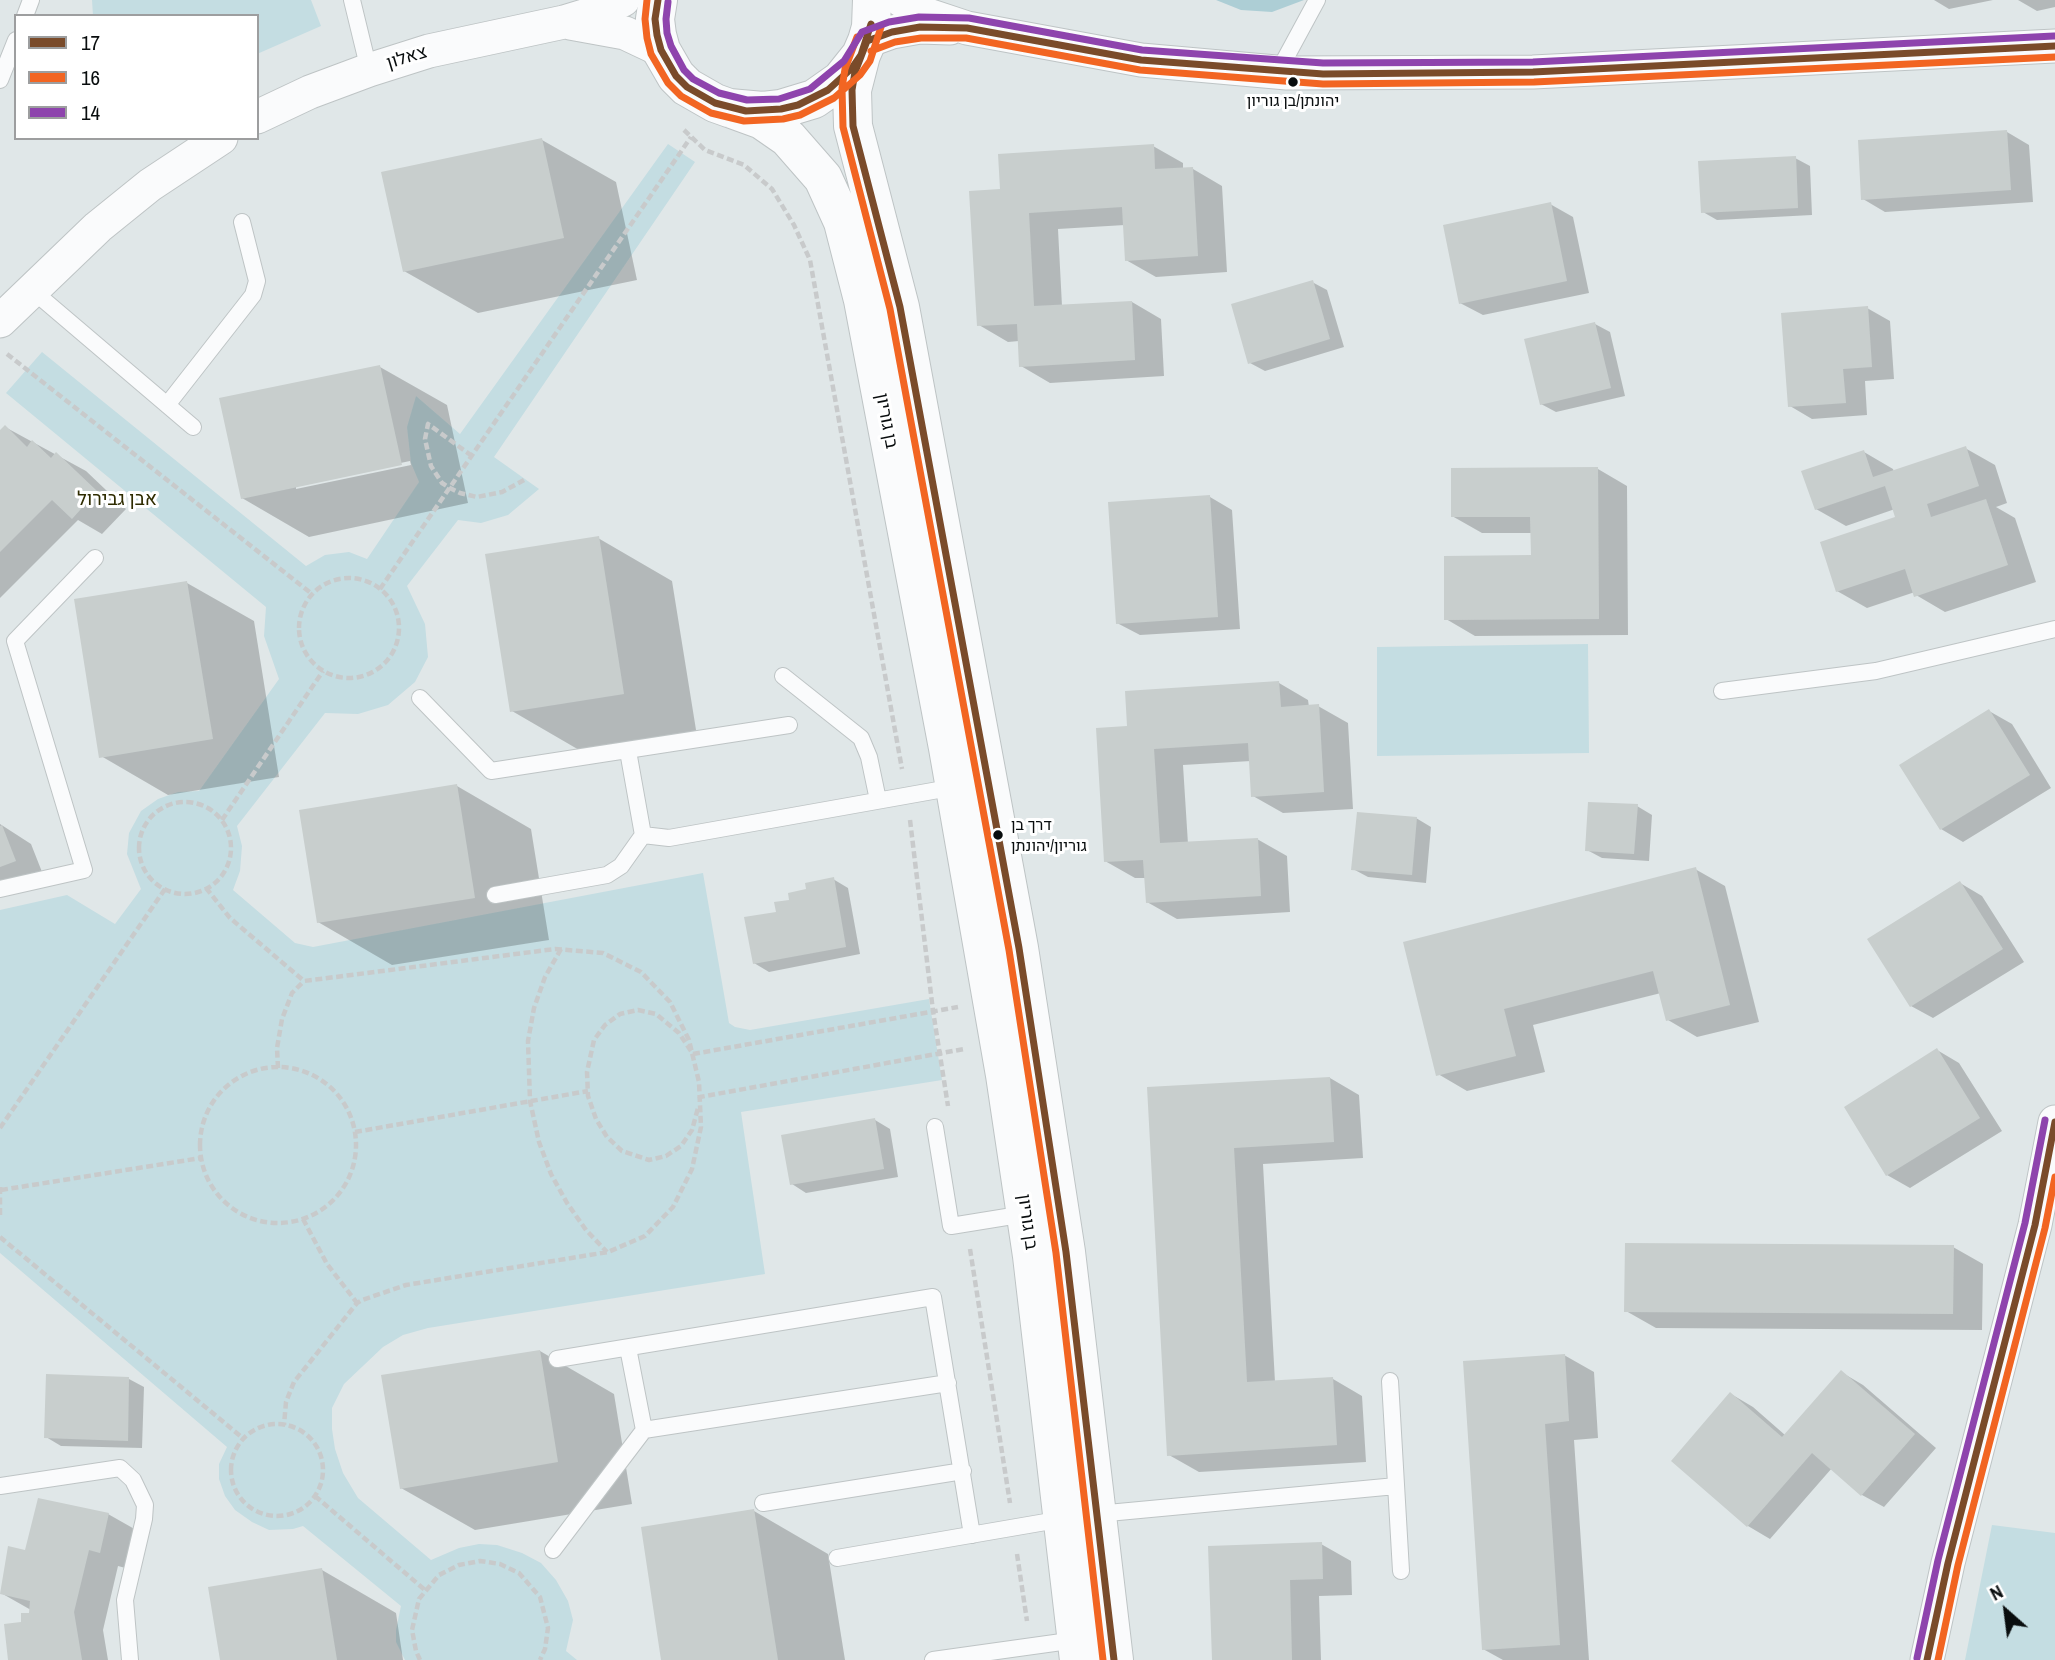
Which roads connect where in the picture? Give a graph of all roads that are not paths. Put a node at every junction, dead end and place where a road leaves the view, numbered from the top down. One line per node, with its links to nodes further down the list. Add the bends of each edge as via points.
1 (352, 0): 13 (lane)
2 (623, 0): 7 (street, צאלון)
3 (658, 0): 12 (street, via 655,19)
4 (872, 0): 11 (street, בן גוריון)
5 (901, 0): 8 (street, via 928,16)
6 (1317, 0): 14 (lane)
7 (564, 22): 12 (street, צאלון, via 625,33); 13 (street, צאלון, via 429,51)
8 (967, 28): 11 (street, via 920,27 892,32); 14 (street, via 1141,60)
9 (14, 45): 15 (lane)
10 (2055, 46): 14 (street, via 1533,72)
11 (864, 48): 16 (street, via 841,80 814,99 772,110); 48 (street, בן גוריון, via 852,90 853,126 900,307 1040,1069 1066,1252)
12 (661, 50): 16 (street, בן גוריון, via 682,82)
13 (369, 70): 17 (street, צאלון)
14 (1278, 72)
15 (0, 80)
16 (722, 106): 31 (street, בן גוריון, via 762,120 788,138 823,178 843,222 866,315)
17 (259, 116)
18 (218, 140): 20 (street, via 139,194)
19 (242, 222): 22 (lane, via 257,281 253,295)
20 (32, 290): 21 (street); 22 (lane)
21 (0, 321)
22 (167, 405): 23 (lane)
23 (193, 427)
24 (95, 558): 34 (lane, via 15,641 84,870)
25 (2055, 629): 27 (lane, via 1877,671)
26 (783, 676): 32 (lane, via 861,738)
27 (1722, 691)
28 (420, 698): 30 (lane, via 491,771)
29 (789, 725): 30 (lane)
30 (628, 751): 33 (lane)
31 (955, 787): 32 (lane); 38 (street, בן גוריון)
32 (878, 800): 33 (lane, via 669,838)
33 (643, 835): 35 (lane, via 621,866 607,876)
34 (0, 889)
35 (495, 895)
36 (2055, 1122): 58 (street, via 2035,1224)
37 (935, 1127): 38 (lane, via 951,1226)
38 (1026, 1214): 48 (street, בן גוריון)
39 (628, 1348): 40 (lane); 42 (lane, via 933,1297); 43 (lane)
40 (557, 1359)
41 (1390, 1381): 46 (lane)
42 (948, 1383): 43 (lane); 44 (lane)
43 (644, 1430): 50 (lane)
44 (963, 1471): 47 (lane); 49 (lane)
45 (0, 1486): 55 (lane, via 120,1468 133,1480 145,1505 125,1600)
46 (1396, 1486): 48 (lane); 52 (lane)
47 (763, 1503)
48 (1080, 1517): 49 (lane); 53 (street, בן גוריון); 57 (street, בן גוריון)
49 (972, 1535): 51 (lane)
50 (553, 1550)
51 (837, 1558)
52 (1401, 1571)
53 (1078, 1650): 54 (lane)
54 (1008, 1655): 56 (lane)
55 (130, 1660)
56 (933, 1660)
57 (1114, 1660)
58 (1927, 1660)

